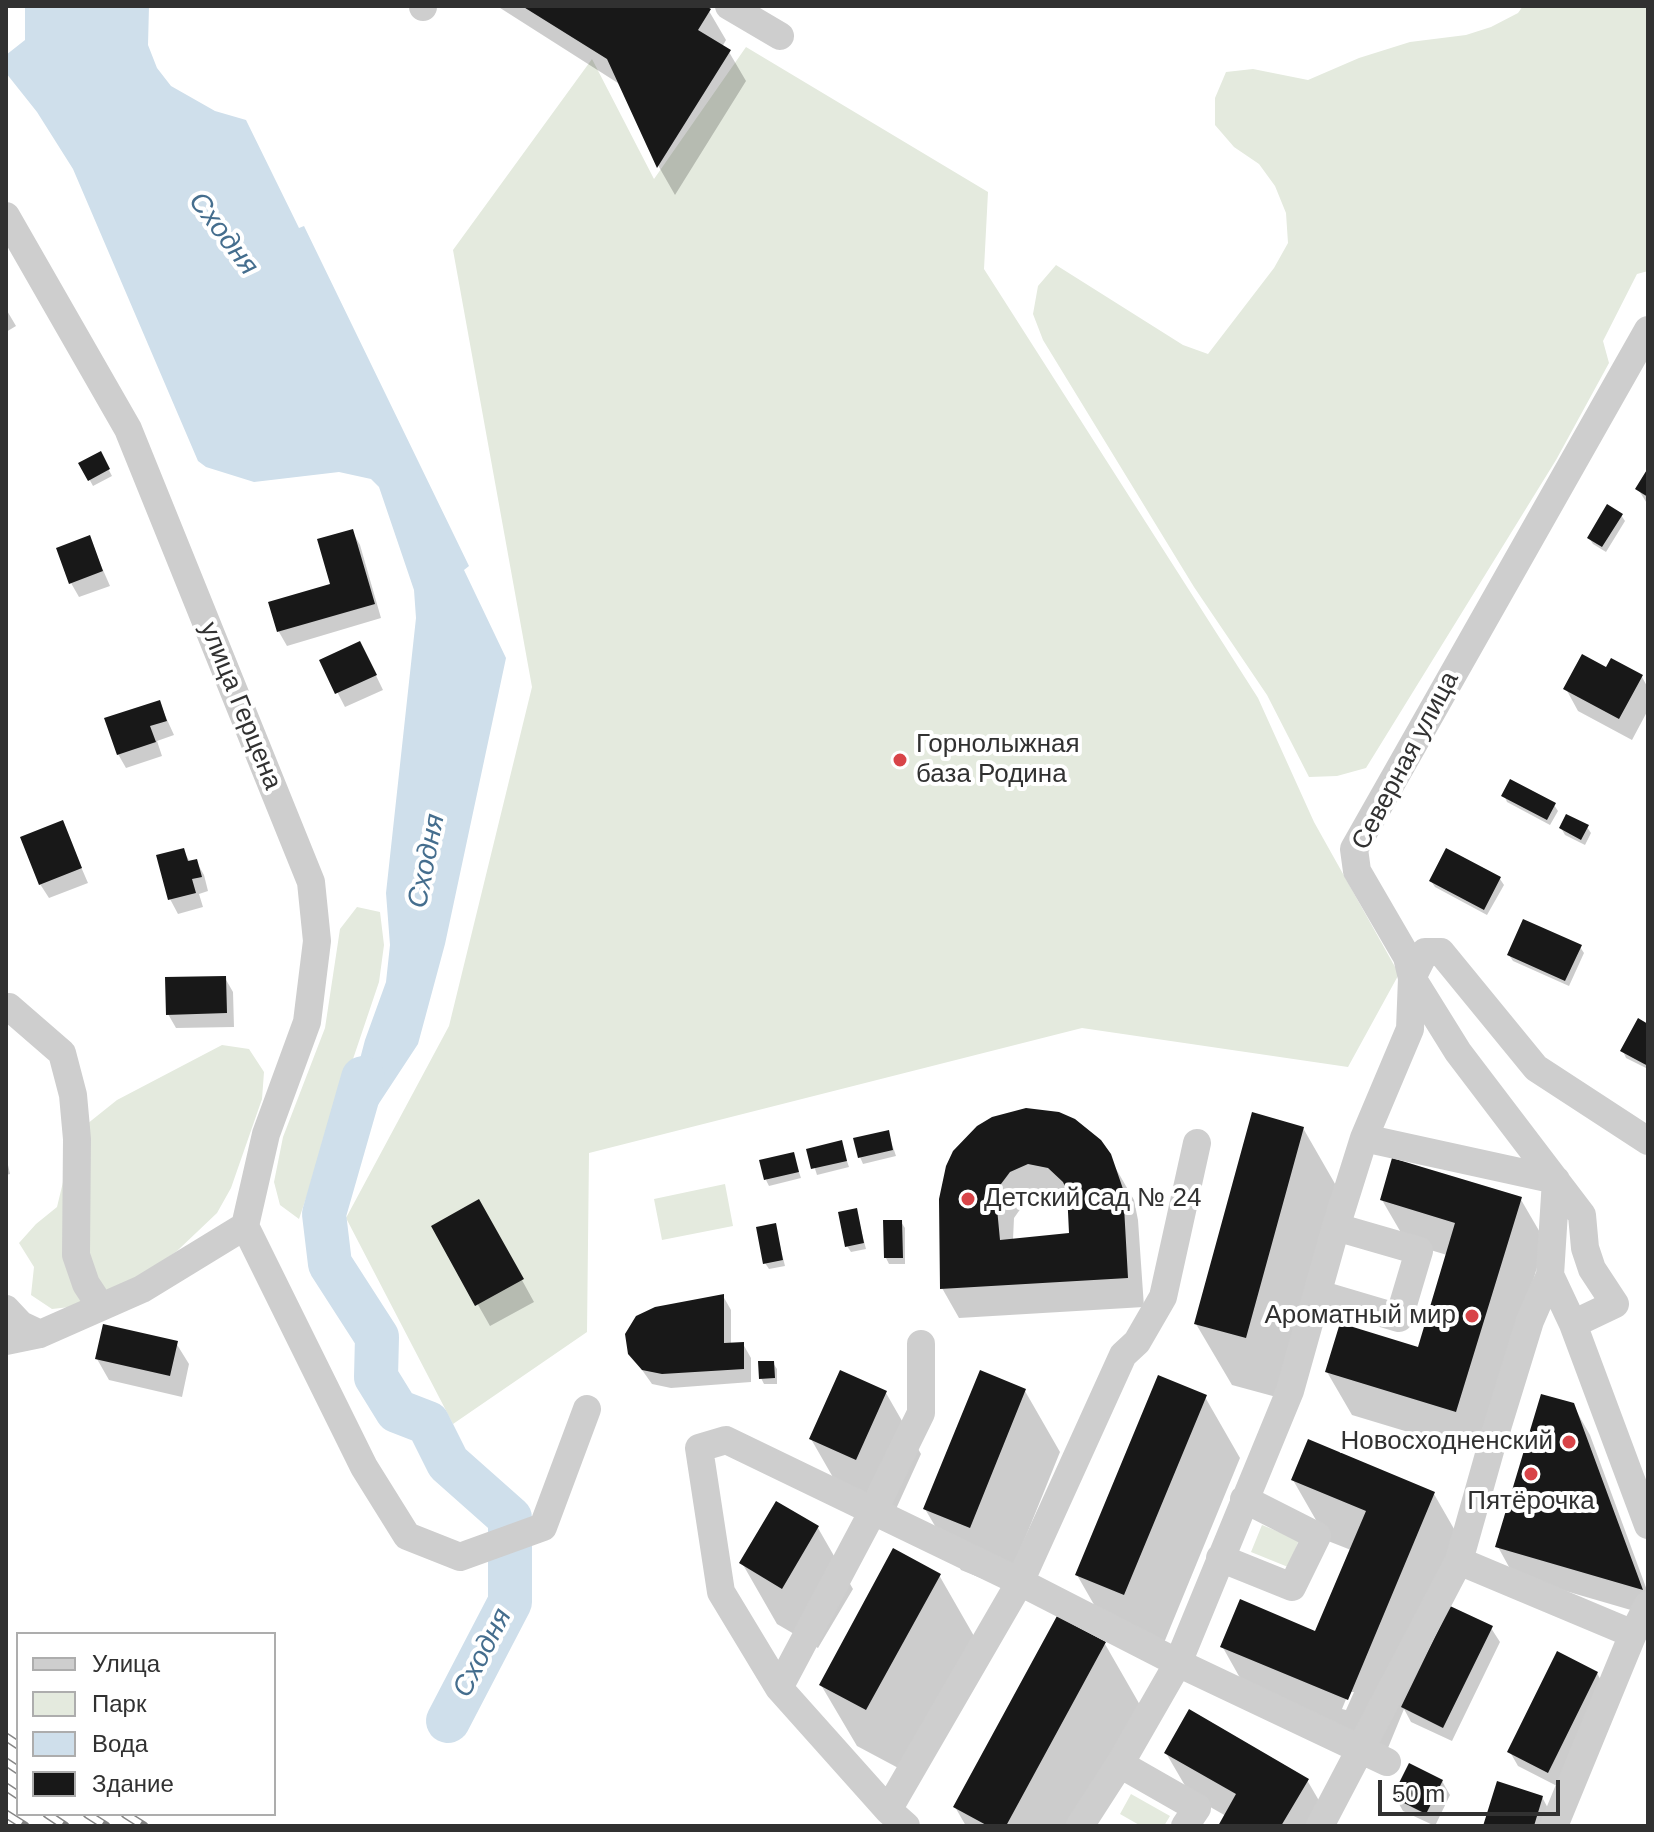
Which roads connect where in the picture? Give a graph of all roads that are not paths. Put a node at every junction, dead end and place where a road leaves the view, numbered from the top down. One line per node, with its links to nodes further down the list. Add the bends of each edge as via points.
1 (729, 6): 2 (street)
2 (780, 36)
3 (6, 216): 11 (street, улица Герцена, via 128,429 311,882 317,941 307,1022 266,1134)
4 (1648, 330): 5 (street, Северная улица, via 1354,849 1357,871 1407,957)
5 (1412, 978): 7 (street, via 1410,1029); 8 (street, via 1425,952 1441,952 1536,1068); 10 (street, Северная улица, via 1458,1052)
6 (9, 1007): 15 (street, via 62,1053 77,1139 76,1255)
7 (1364, 1138): 10 (street); 12 (street)
8 (1648, 1141)
9 (1197, 1143): 27 (street, via 1163,1297 1137,1342 1123,1355)
10 (1556, 1180): 13 (street); 17 (street, Северная улица, via 1582,1215 1592,1269 1615,1304)
11 (245, 1226): 15 (street, via 142,1289); 21 (street, via 364,1467 407,1536 460,1557 543,1527)
12 (1336, 1227): 14 (street); 14 (street, via 1419,1251 1399,1318)
13 (1550, 1275): 17 (street); 26 (street, via 1530,1321)
14 (1318, 1294): 22 (street, via 1290,1391)
15 (101, 1307): 18 (street)
16 (6, 1309): 18 (street, via 21,1325)
17 (1573, 1324): 24 (street)
18 (40, 1334): 19 (street)
19 (6, 1341)
20 (921, 1344): 23 (street, via 921,1413)
21 (587, 1409)
22 (1244, 1499): 25 (street); 25 (street, via 1317,1536 1292,1587)
23 (873, 1511): 27 (street); 31 (street); 31 (street, via 726,1440 699,1448 721,1592)
24 (1648, 1525)
25 (1220, 1558): 30 (street)
26 (1459, 1561): 29 (street); 32 (street)
27 (1020, 1582): 30 (street); 35 (street)
28 (1648, 1605): 29 (street)
29 (1633, 1634): 39 (street)
30 (1178, 1663): 32 (street); 34 (street)
31 (779, 1688): 35 (street)
32 (1360, 1749): 33 (street); 38 (street)
33 (1387, 1762)
34 (1120, 1764): 36 (street); 37 (street, via 1197,1808)
35 (897, 1818)
36 (1080, 1826)
37 (1185, 1826)
38 (1320, 1826)
39 (1554, 1826)

